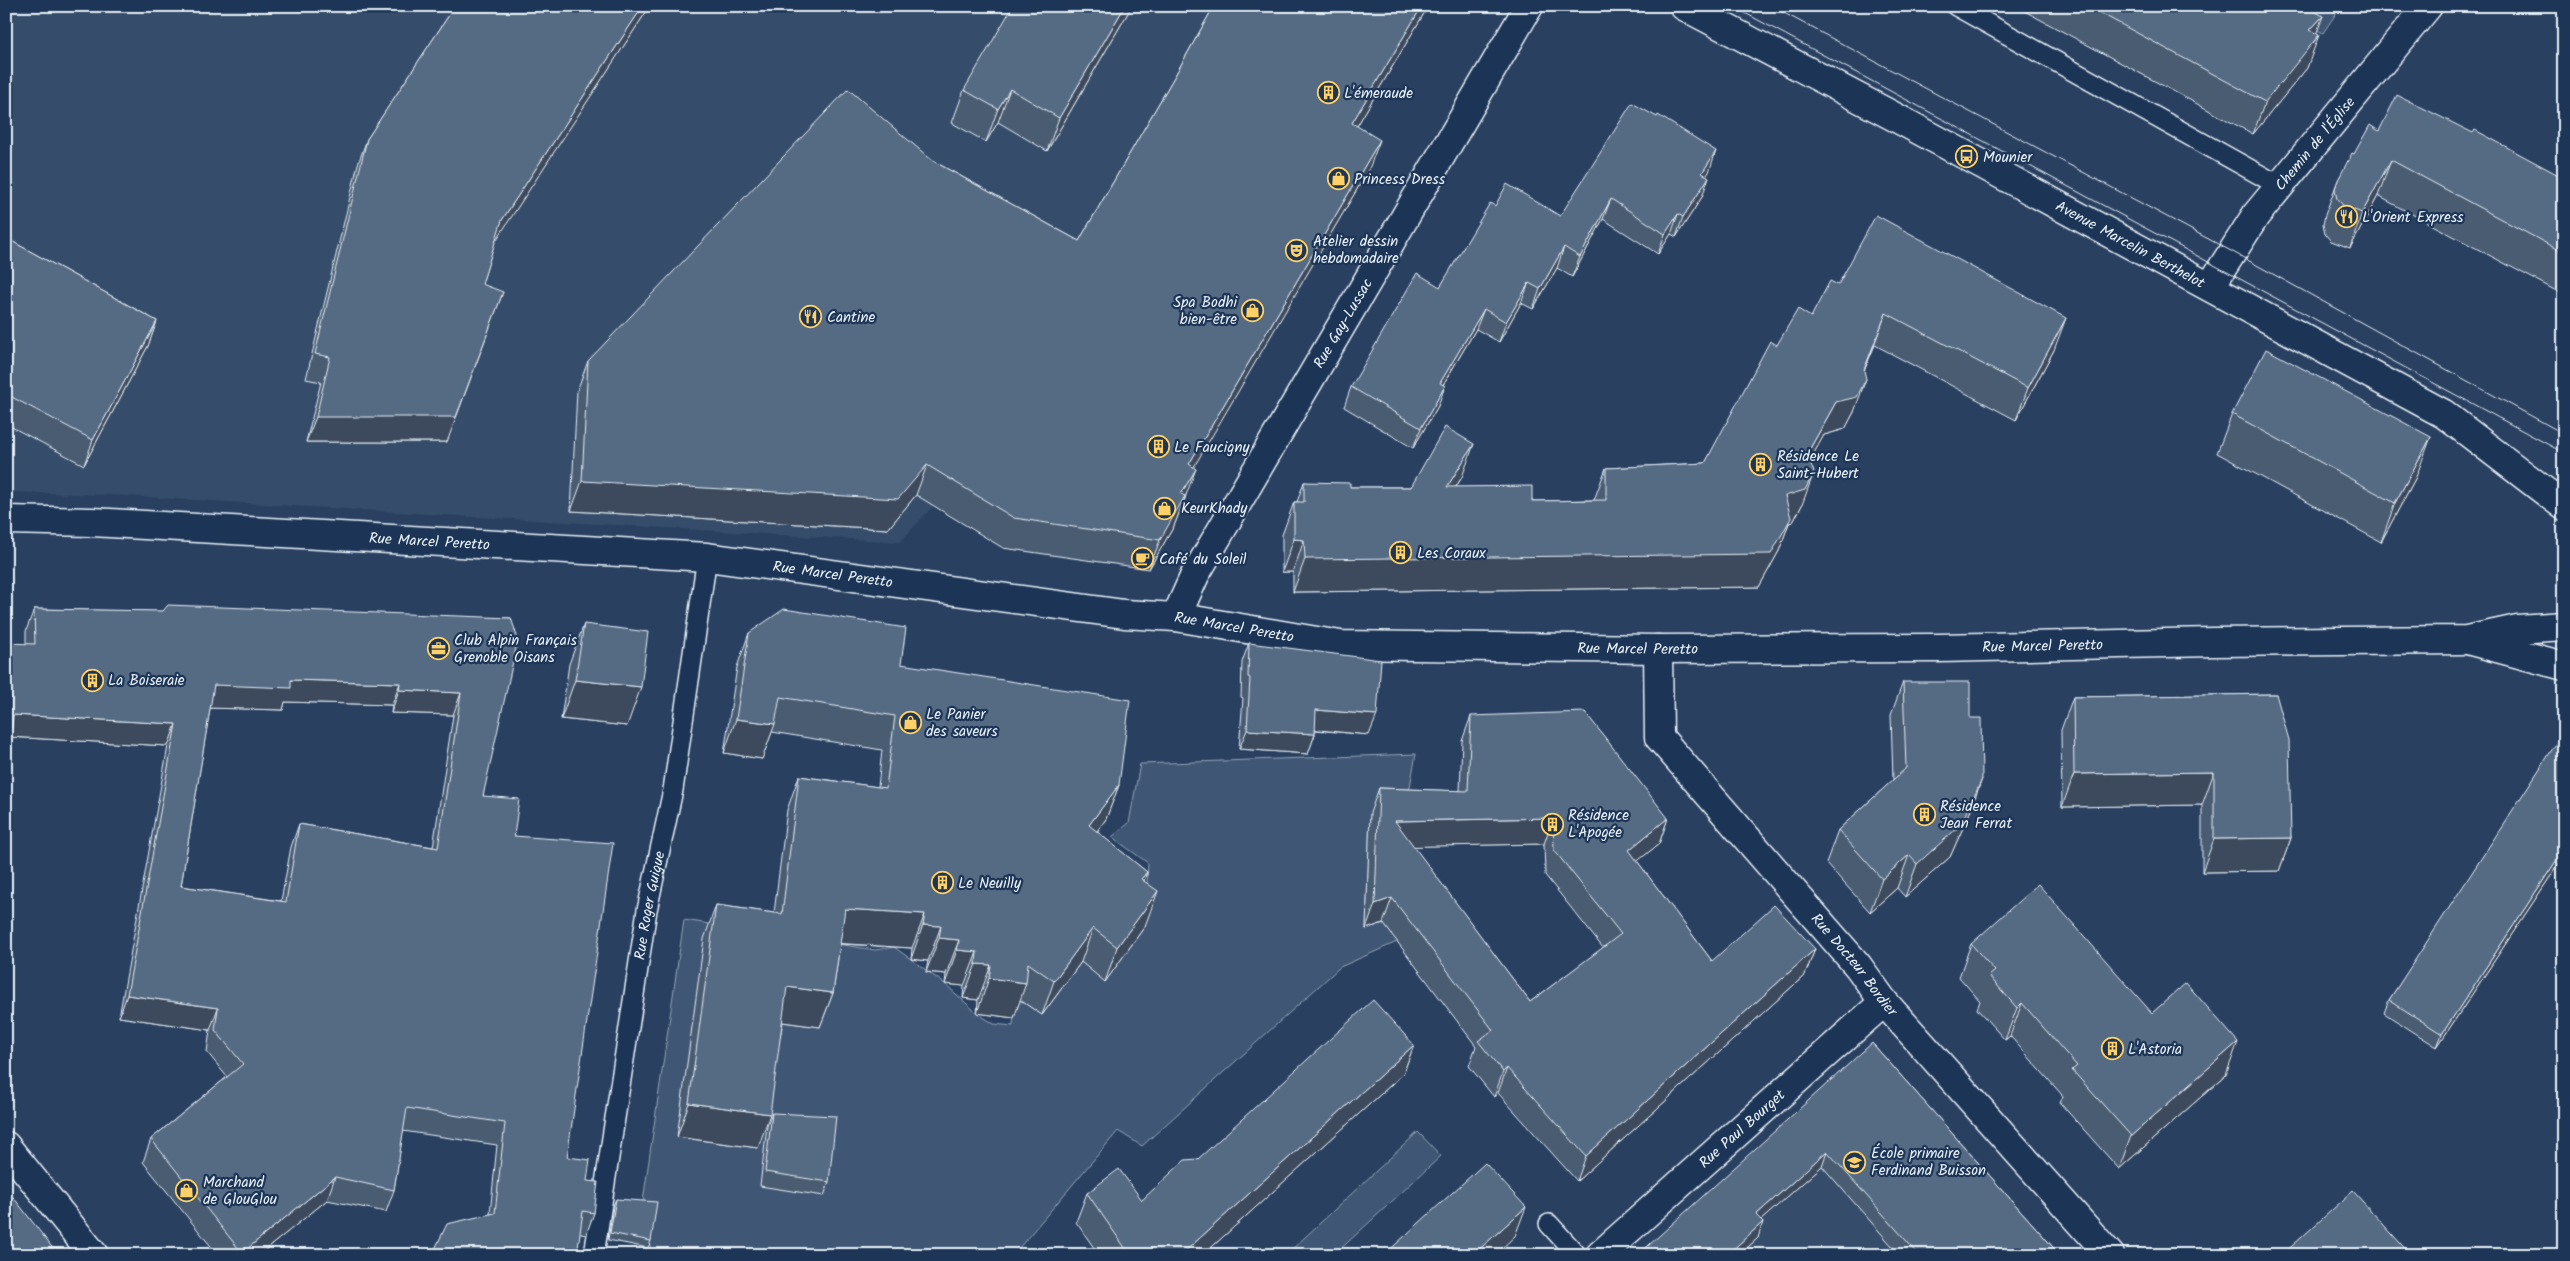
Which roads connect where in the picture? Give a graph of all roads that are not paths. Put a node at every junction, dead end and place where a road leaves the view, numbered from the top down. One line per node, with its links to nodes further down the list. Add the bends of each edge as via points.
1 (1529, 6): 10 (street, Rue Gay-Lussac, via 1195,575)
2 (1684, 6): 6 (street, Avenue Marcelin Berthelot)
3 (1956, 6): 5 (lane)
4 (2428, 6): 5 (street, Chemin de l'Église)
5 (2280, 186): 6 (street, Chemin de l'Église, via 2244,233)
6 (2210, 287): 7 (street, Avenue Marcelin Berthelot, via 2444,414)
7 (2564, 506)
8 (6, 520): 9 (street, Rue Marcel Peretto)
9 (707, 556): 10 (street, Rue Marcel Peretto, via 1124,614); 19 (lane, Rue Roger Guigue, via 673,790 647,910)
10 (1176, 618): 13 (street, Rue Marcel Peretto, via 1340,646)
11 (2564, 626): 12 (street, Rue Marcel Peretto, via 2518,628)
12 (2467, 640): 13 (street, Rue Marcel Peretto); 14 (street, Rue Marcel Peretto)
13 (1658, 649): 15 (street, Rue Docteur Bordier, via 1659,737 1858,966)
14 (2564, 666)
15 (1884, 1002): 21 (street, Rue Paul Bourget); 22 (street, Rue Docteur Bordier)
16 (6, 1146): 18 (street)
17 (1550, 1224): 20 (lane)
18 (94, 1255)
19 (594, 1255)
20 (1577, 1255)
21 (1600, 1255)
22 (2110, 1255)

